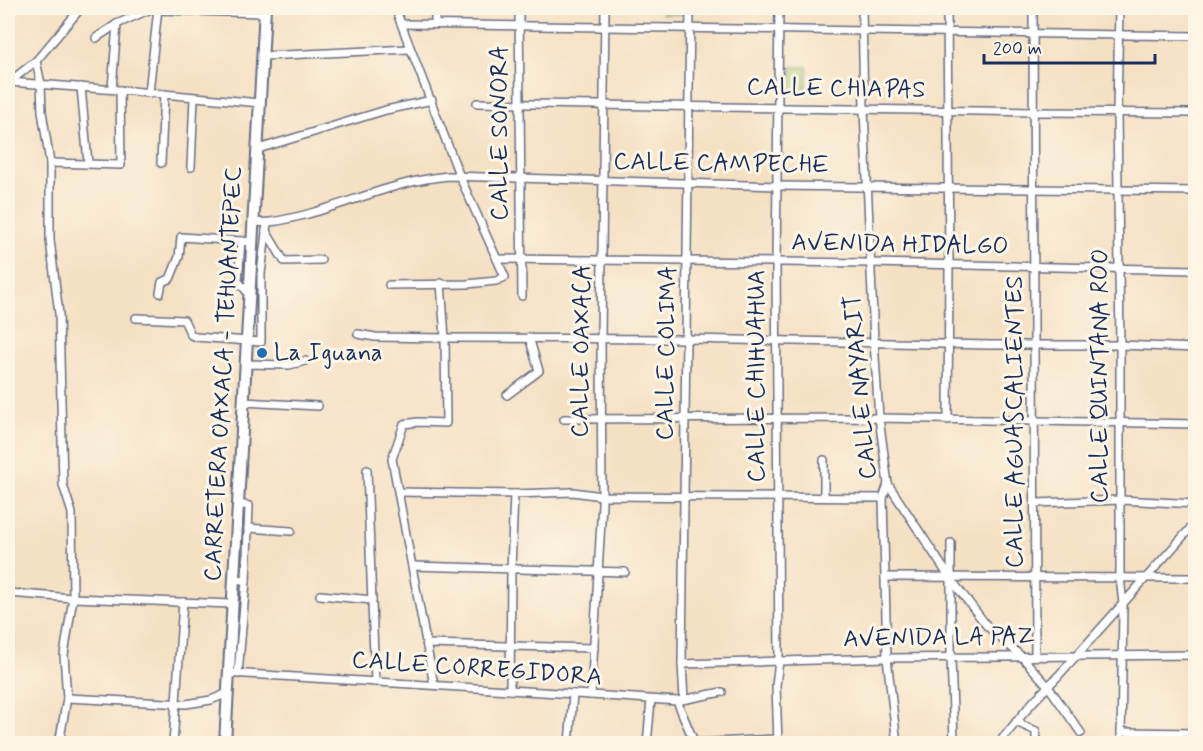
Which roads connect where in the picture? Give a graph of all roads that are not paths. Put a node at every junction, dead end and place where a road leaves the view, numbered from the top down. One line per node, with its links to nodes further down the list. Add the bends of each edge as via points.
1 (81, 8): 29 (street)
2 (156, 8): 13 (street); 14 (street); 34 (street)
3 (395, 8): 15 (street)
4 (435, 8): 16 (street)
5 (519, 8): 17 (street, CALLE SONORA)
6 (605, 8): 18 (street, CALLE OAXACA)
7 (690, 8): 19 (street, CALLE COLIMA)
8 (779, 8): 20 (street, CALLE CHIHUAHUA)
9 (862, 8): 21 (street, CALLE NAYARIT)
10 (947, 8): 22 (street)
11 (1034, 8): 23 (street, CALLE AGUASCALIENTES)
12 (1119, 8): 24 (street, CALLE QUINTANA ROO)
13 (265, 10): 28 (main road, CARRETERA OAXACA - TEHUANTEPEC)
14 (117, 24): 26 (street); 33 (street)
15 (402, 24): 16 (street); 27 (street)
16 (435, 24): 17 (street)
17 (519, 25): 18 (street); 40 (street, CALLE SONORA)
18 (605, 26): 19 (street); 41 (street, CALLE OAXACA)
19 (690, 28): 20 (street); 42 (street, CALLE COLIMA)
20 (779, 30): 21 (street); 43 (street, CALLE CHIHUAHUA)
21 (863, 31): 22 (street); 44 (street, CALLE NAYARIT)
22 (946, 32): 23 (street); 45 (street)
23 (1034, 32): 24 (street); 47 (street, CALLE AGUASCALIENTES)
24 (1120, 34): 25 (street); 46 (street, CALLE QUINTANA ROO)
25 (1196, 36)
26 (96, 38)
27 (410, 49): 28 (street); 37 (street)
28 (264, 56): 38 (main road, CARRETERA OAXACA - TEHUANTEPEC)
29 (36, 61): 30 (street); 31 (street)
30 (8, 82): 31 (street)
31 (41, 84): 32 (street); 50 (street)
32 (81, 87): 33 (street); 51 (street)
33 (116, 90): 34 (street); 51 (street, via 121,165)
34 (149, 93): 35 (street)
35 (164, 94): 36 (street); 52 (street)
36 (194, 98): 38 (street); 53 (street)
37 (432, 100): 49 (street); 54 (street)
38 (260, 103): 49 (main road, CARRETERA OAXACA - TEHUANTEPEC)
39 (477, 103): 40 (street, CALLE CHIAPAS)
40 (521, 104): 41 (street, CALLE CHIAPAS); 55 (street, CALLE SONORA)
41 (604, 105): 42 (street, CALLE CHIAPAS); 56 (street, CALLE OAXACA)
42 (689, 106): 43 (street, CALLE CHIAPAS); 57 (street, CALLE COLIMA)
43 (777, 108): 44 (street, CALLE CHIAPAS); 58 (street, CALLE CHIHUAHUA)
44 (864, 109): 45 (street, CALLE CHIAPAS); 59 (street, CALLE NAYARIT)
45 (947, 110): 47 (street, CALLE CHIAPAS); 60 (street)
46 (1117, 111): 47 (street, CALLE CHIAPAS); 48 (street, CALLE CHIAPAS); 62 (street, CALLE QUINTANA ROO)
47 (1034, 112): 61 (street, CALLE AGUASCALIENTES)
48 (1196, 112)
49 (258, 149): 64 (main road, CARRETERA OAXACA - TEHUANTEPEC)
50 (50, 163): 51 (street); 143 (street, via 50,240 59,314 63,485 72,513)
51 (88, 163)
52 (161, 163)
53 (191, 167)
54 (460, 177): 55 (street, CALLE CAMPECHE); 65 (street, CALLE CAMPECHE, via 406,182); 67 (street)
55 (520, 179): 56 (street, CALLE CAMPECHE); 68 (street, CALLE SONORA)
56 (603, 181): 57 (street, CALLE CAMPECHE); 70 (street, CALLE OAXACA)
57 (689, 184): 58 (street, CALLE CAMPECHE); 71 (street, CALLE COLIMA)
58 (777, 186): 59 (street, CALLE CAMPECHE); 72 (street, CALLE CHIHUAHUA)
59 (867, 187): 60 (street, CALLE CAMPECHE); 73 (street, CALLE NAYARIT)
60 (948, 187): 61 (street, CALLE CAMPECHE); 74 (street)
61 (1034, 190): 62 (street, CALLE CAMPECHE); 75 (street, CALLE AGUASCALIENTES)
62 (1118, 191): 63 (street, CALLE CAMPECHE); 76 (street, CALLE QUINTANA ROO)
63 (1196, 191)
64 (253, 222): 65 (street, CALLE CAMPECHE); 66 (main road, CARRETERA OAXACA - TEHUANTEPEC)
65 (266, 227): 69 (street, via 284,261); 89 (street, via 261,342)
66 (247, 242): 80 (street, via 182,237 179,257 170,279 162,282); 89 (main road, CARRETERA OAXACA - TEHUANTEPEC)
67 (497, 259): 68 (street, AVENIDA HIDALGO); 78 (street, via 505,277 496,281)
68 (520, 259): 70 (street, AVENIDA HIDALGO); 81 (street, CALLE SONORA)
69 (321, 260)
70 (603, 260): 71 (street, AVENIDA HIDALGO); 86 (street, CALLE OAXACA)
71 (688, 260): 72 (street, AVENIDA HIDALGO); 87 (street, CALLE COLIMA)
72 (776, 263): 73 (street, AVENIDA HIDALGO); 88 (street, CALLE CHIHUAHUA)
73 (870, 263): 74 (street, AVENIDA HIDALGO); 90 (street, CALLE NAYARIT)
74 (949, 264): 75 (street, AVENIDA HIDALGO); 91 (street)
75 (1034, 266): 76 (street, AVENIDA HIDALGO); 92 (street, CALLE AGUASCALIENTES)
76 (1119, 269): 77 (street, AVENIDA HIDALGO); 93 (street, CALLE QUINTANA ROO)
77 (1196, 270)
78 (441, 283): 79 (street); 85 (street)
79 (389, 285)
80 (160, 293)
81 (522, 296)
82 (136, 318): 89 (street, via 184,320 196,337)
83 (358, 334): 85 (street)
84 (529, 337): 85 (street); 86 (street); 97 (street, via 539,371)
85 (445, 338): 112 (street, via 446,423 404,424 392,459)
86 (602, 338): 87 (street); 103 (street, CALLE OAXACA)
87 (687, 339): 88 (street); 100 (street, CALLE COLIMA)
88 (777, 340): 90 (street); 104 (street, CALLE CHIHUAHUA)
89 (247, 341): 96 (main road, CARRETERA OAXACA - TEHUANTEPEC)
90 (873, 341): 91 (street); 101 (street, CALLE NAYARIT)
91 (948, 344): 92 (street); 105 (street)
92 (1035, 345): 93 (street); 106 (street, CALLE AGUASCALIENTES)
93 (1120, 345): 94 (street); 107 (street, CALLE QUINTANA ROO)
94 (1196, 348)
95 (305, 361): 96 (street, via 289,365)
96 (246, 364): 98 (main road, CARRETERA OAXACA - TEHUANTEPEC)
97 (507, 395)
98 (243, 402): 99 (street); 121 (main road, CARRETERA OAXACA - TEHUANTEPEC)
99 (318, 406)
100 (686, 417): 103 (street); 104 (street); 115 (street, CALLE COLIMA)
101 (879, 418): 104 (street); 105 (street); 111 (street, CALLE NAYARIT)
102 (564, 419): 103 (street)
103 (601, 419): 114 (street, CALLE OAXACA)
104 (777, 419): 116 (street, CALLE CHIHUAHUA)
105 (948, 420): 106 (street)
106 (1034, 422): 107 (street); 120 (street, CALLE AGUASCALIENTES)
107 (1120, 423): 108 (street); 119 (street, CALLE QUINTANA ROO)
108 (1196, 424)
109 (824, 460): 117 (street)
110 (367, 470): 144 (street)
111 (888, 484): 118 (street); 137 (street, CALLE NAYARIT)
112 (399, 492): 113 (street); 129 (street)
113 (514, 494): 114 (street, via 573,492); 130 (street)
114 (602, 496): 115 (street); 131 (street, CALLE OAXACA)
115 (684, 496): 116 (street); 159 (street, CALLE COLIMA)
116 (777, 496): 117 (street); 158 (street, CALLE CHIHUAHUA)
117 (824, 497): 118 (street)
118 (883, 498): 136 (street, CALLE NAYARIT)
119 (1121, 500): 120 (street); 122 (street); 134 (street, CALLE QUINTANA ROO)
120 (1036, 502): 133 (street, CALLE AGUASCALIENTES)
121 (238, 504): 124 (street, via 249,506); 126 (main road, CARRETERA OAXACA - TEHUANTEPEC)
122 (1196, 504)
123 (1196, 522): 138 (street)
124 (248, 528): 125 (street); 128 (street)
125 (291, 531)
126 (236, 543): 128 (street); 135 (main road, CARRETERA OAXACA - TEHUANTEPEC)
127 (951, 543): 137 (street)
128 (248, 546): 140 (street)
129 (412, 566): 130 (street); 148 (street)
130 (511, 570): 131 (street); 149 (street)
131 (598, 571): 132 (street); 150 (street, CALLE OAXACA)
132 (625, 572)
133 (1035, 576): 134 (street); 137 (street); 154 (street, CALLE AGUASCALIENTES)
134 (1120, 577): 138 (street); 147 (street, CALLE QUINTANA ROO)
135 (234, 578): 140 (street); 146 (main road, CARRETERA OAXACA - TEHUANTEPEC)
136 (885, 578): 137 (street); 157 (street, CALLE NAYARIT)
137 (950, 578): 153 (street, CALLE NAYARIT, via 987,627); 156 (street)
138 (1144, 578): 139 (street); 147 (street)
139 (1196, 578)
140 (246, 581): 160 (street)
141 (8, 593): 143 (street)
142 (320, 595): 144 (street)
143 (73, 598): 145 (street); 169 (street, via 64,655)
144 (372, 600): 161 (street)
145 (183, 602): 146 (street); 172 (street)
146 (232, 604): 160 (main road, CARRETERA OAXACA - TEHUANTEPEC)
147 (1123, 604): 151 (street, CALLE QUINTANA ROO); 155 (street)
148 (427, 644): 149 (street); 162 (street)
149 (510, 646): 150 (street); 164 (street)
150 (594, 648): 168 (street, CALLE OAXACA)
151 (1121, 654): 152 (street, AVENIDA LA PAZ); 155 (street, AVENIDA LA PAZ); 174 (street, CALLE QUINTANA ROO)
152 (1196, 655)
153 (1021, 656): 154 (street, AVENIDA LA PAZ); 156 (street, AVENIDA LA PAZ); 163 (street, CALLE NAYARIT)
154 (1035, 656): 155 (street, AVENIDA LA PAZ)
155 (1076, 656): 163 (street)
156 (951, 657): 157 (street, AVENIDA LA PAZ); 177 (street)
157 (887, 658): 158 (street, AVENIDA LA PAZ); 185 (street, CALLE NAYARIT)
158 (779, 661): 159 (street, AVENIDA LA PAZ); 178 (street, CALLE CHIHUAHUA)
159 (682, 663): 171 (street, CALLE COLIMA)
160 (234, 674): 161 (street, CALLE CORREGIDORA); 166 (main road, CARRETERA OAXACA - TEHUANTEPEC)
161 (375, 682): 162 (street, CALLE CORREGIDORA)
162 (434, 685): 164 (street, CALLE CORREGIDORA)
163 (1048, 686): 173 (street); 175 (street, CALLE NAYARIT)
164 (510, 690): 167 (street, CALLE CORREGIDORA)
165 (722, 692): 171 (street, CALLE CORREGIDORA)
166 (228, 693): 172 (street, via 211,700); 182 (main road, CARRETERA OAXACA - TEHUANTEPEC)
167 (573, 694): 168 (street, CALLE CORREGIDORA); 183 (street)
168 (591, 695): 170 (street, CALLE CORREGIDORA)
169 (67, 698): 172 (street); 180 (street)
170 (651, 700): 171 (street, CALLE CORREGIDORA); 184 (street)
171 (680, 700): 179 (street)
172 (176, 703): 181 (street)
173 (1016, 722): 186 (street); 187 (street, via 1036,731)
174 (1121, 732): 176 (street); 188 (street, CALLE QUINTANA ROO)
175 (1081, 733)
176 (1196, 733)
177 (954, 740)
178 (778, 741): 179 (street)
179 (695, 743)
180 (60, 744)
181 (173, 744)
182 (225, 744)
183 (569, 744)
184 (648, 744)
185 (897, 744)
186 (999, 744)
187 (1036, 744)
188 (1121, 744)

